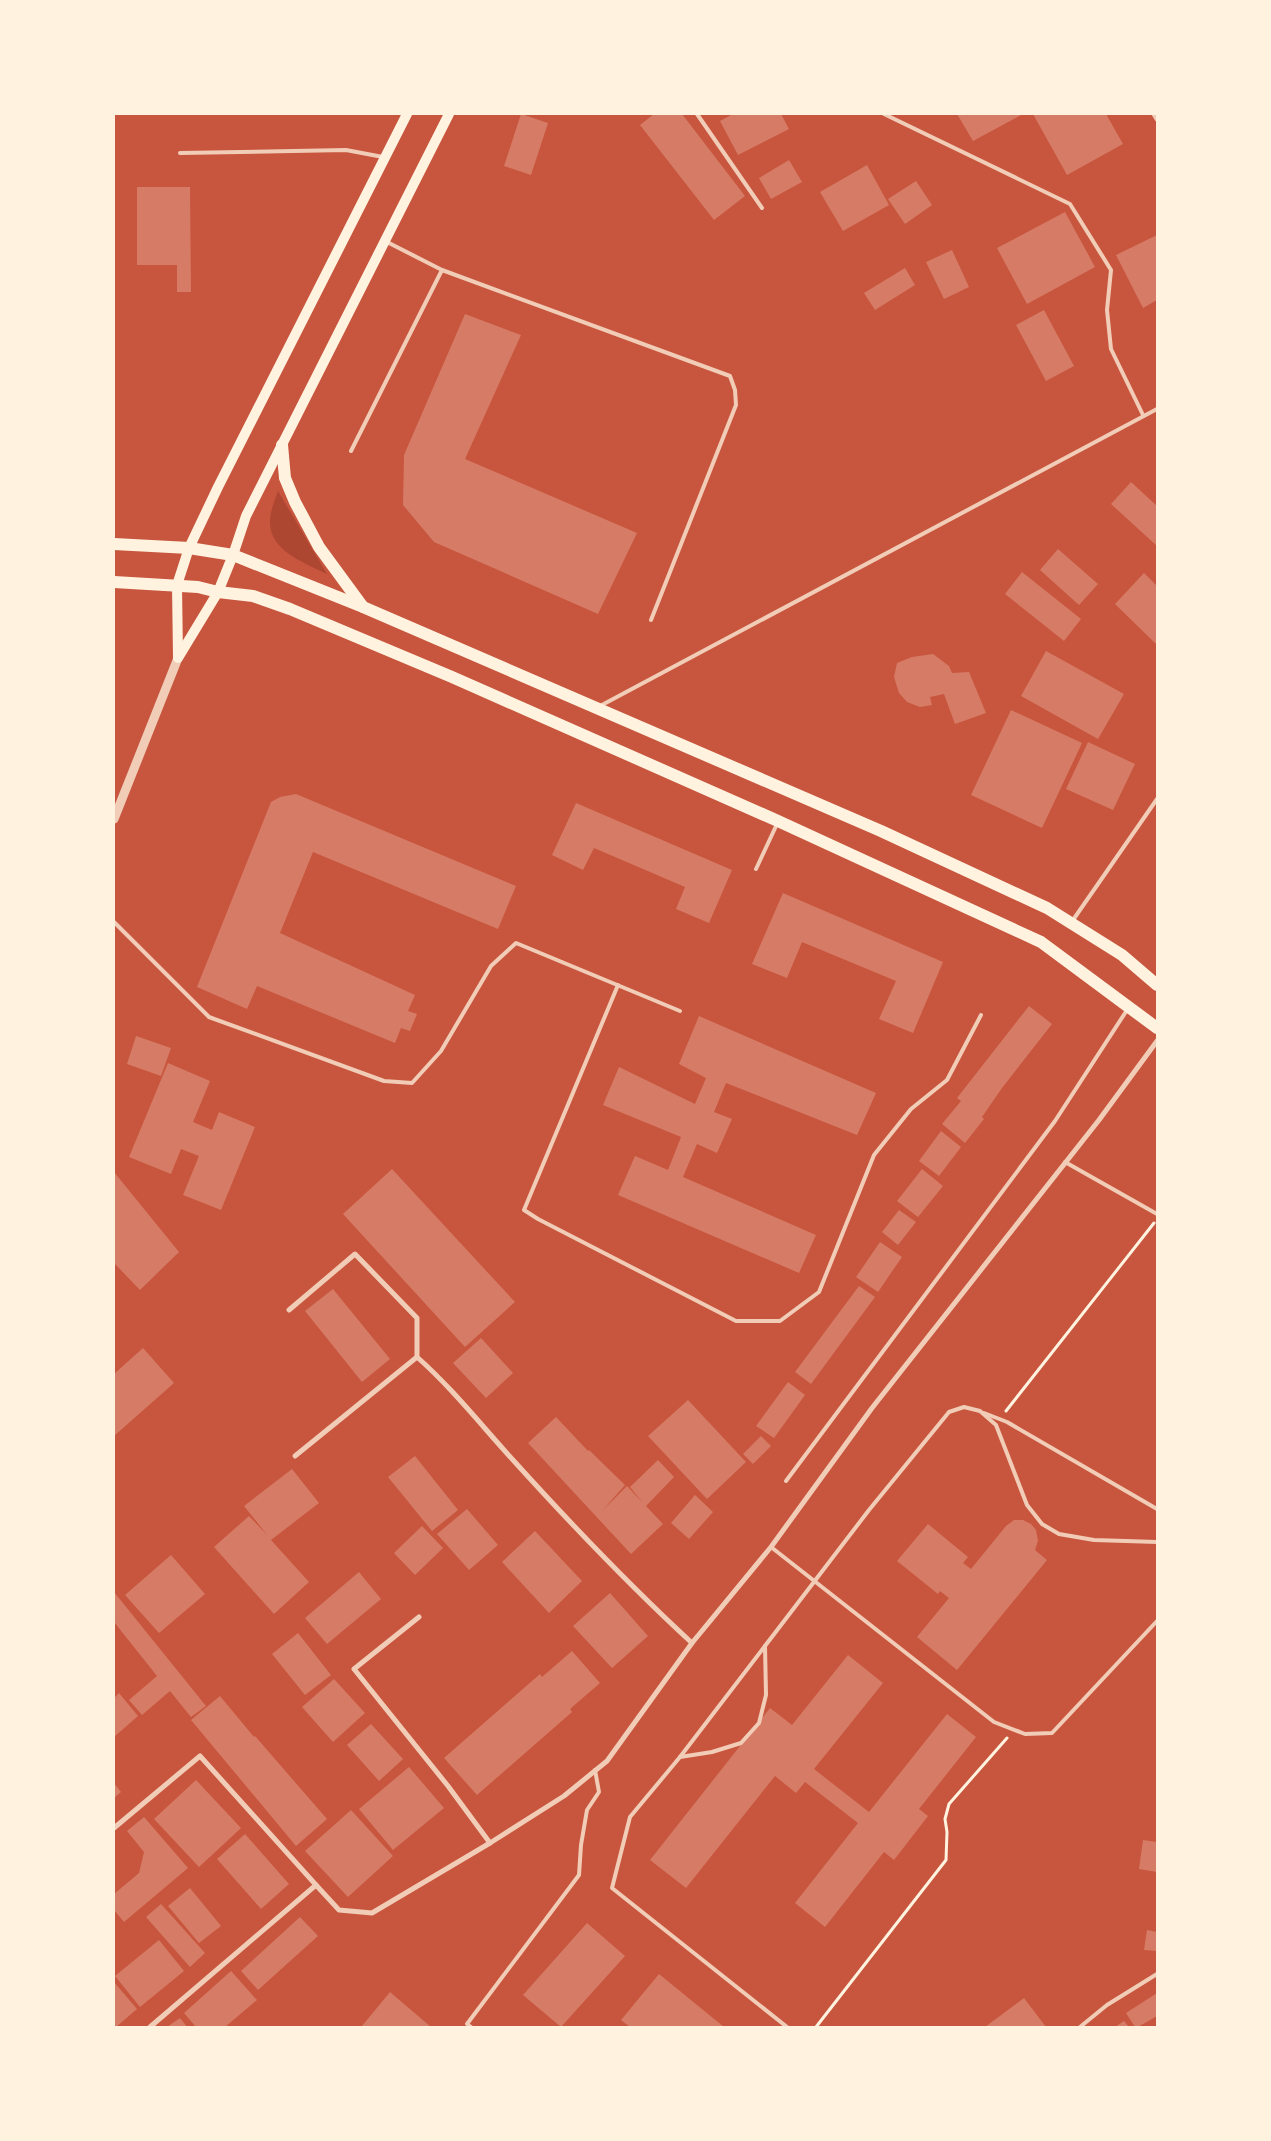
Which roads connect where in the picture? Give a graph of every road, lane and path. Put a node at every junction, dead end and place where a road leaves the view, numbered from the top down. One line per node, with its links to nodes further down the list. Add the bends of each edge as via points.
1 (407, 114): 8 (main road)
2 (449, 114): 10 (main road)
3 (697, 114): 9 (lane)
4 (884, 114): 13 (lane, via 1070,204 1111,270 1107,310 1111,349)
5 (1154, 114): 6 (street)
6 (1157, 119)
7 (180, 153): 8 (lane, via 346,150)
8 (385, 157): 17 (main road)
9 (762, 208)
10 (385, 241): 11 (lane); 14 (main road)
11 (442, 270): 15 (lane); 23 (lane, via 730,376 736,405)
12 (1157, 409): 13 (lane)
13 (1143, 415): 25 (lane)
14 (282, 445): 18 (main road, via 246,516); 22 (main road, via 285,478 295,502 319,547)
15 (351, 451)
16 (114, 544): 17 (main road)
17 (189, 548): 18 (main road); 20 (main road)
18 (233, 556): 21 (main road); 22 (main road)
19 (114, 582): 20 (main road)
20 (178, 585): 21 (main road); 24 (main road)
21 (218, 592): 24 (main road); 28 (main road, via 252,596 290,609)
22 (363, 607): 25 (main road)
23 (651, 620)
24 (178, 658): 27 (street)
25 (596, 708): 31 (main road, via 881,831)
26 (1157, 799): 31 (lane)
27 (114, 819)
28 (778, 822): 29 (lane); 34 (main road, via 1041,942)
29 (756, 868)
30 (114, 922): 32 (lane, via 209,1017 384,1081 412,1084 440,1051 491,966 516,943)
31 (1072, 922): 33 (main road, via 1122,955)
32 (618, 985): 35 (lane); 36 (lane, via 524,1210 736,1321 780,1321 819,1292 874,1155 911,1109 947,1080)
33 (1157, 985)
34 (1130, 1006): 37 (main road); 47 (lane, via 1055,1121)
35 (680, 1011)
36 (981, 1015)
37 (1157, 1028)
38 (1157, 1041): 39 (street)
39 (1065, 1162): 40 (lane); 50 (street, via 872,1408)
40 (1157, 1214)
41 (1157, 1220): 45 (path)
42 (289, 1310): 43 (street, via 355,1254 417,1318)
43 (417, 1357): 46 (street); 54 (street, via 443,1380 515,1462 646,1600)
44 (980, 1411): 45 (lane); 49 (lane, via 996,1425 1026,1505 1042,1524 1060,1534 1094,1540); 51 (lane, via 964,1407 949,1412)
45 (1000, 1419): 48 (lane)
46 (295, 1456)
47 (786, 1481)
48 (1157, 1509)
49 (1157, 1542)
50 (771, 1547): 51 (lane); 54 (street)
51 (814, 1580): 55 (lane); 56 (lane, via 994,1722)
52 (418, 1617): 60 (street, via 354,1669)
53 (1157, 1621): 56 (lane, via 1052,1733 1025,1734)
54 (692, 1642): 58 (street, via 607,1761)
55 (765, 1645): 57 (lane); 57 (lane, via 766,1695 759,1723 741,1743)
56 (1014, 1730): 66 (path, via 949,1804 945,1819 946,1860)
57 (680, 1757): 65 (lane, via 630,1817 612,1888)
58 (595, 1770): 60 (street, via 564,1796); 64 (lane, via 599,1792 587,1810 579,1875 467,2024)
59 (114, 1828): 61 (street, via 200,1756)
60 (490, 1843): 61 (street, via 372,1913 339,1910)
61 (316, 1885): 63 (street)
62 (1157, 1974): 67 (lane, via 1107,2005)
63 (150, 2027)
64 (471, 2027)
65 (787, 2027)
66 (816, 2027)
67 (1080, 2027)

